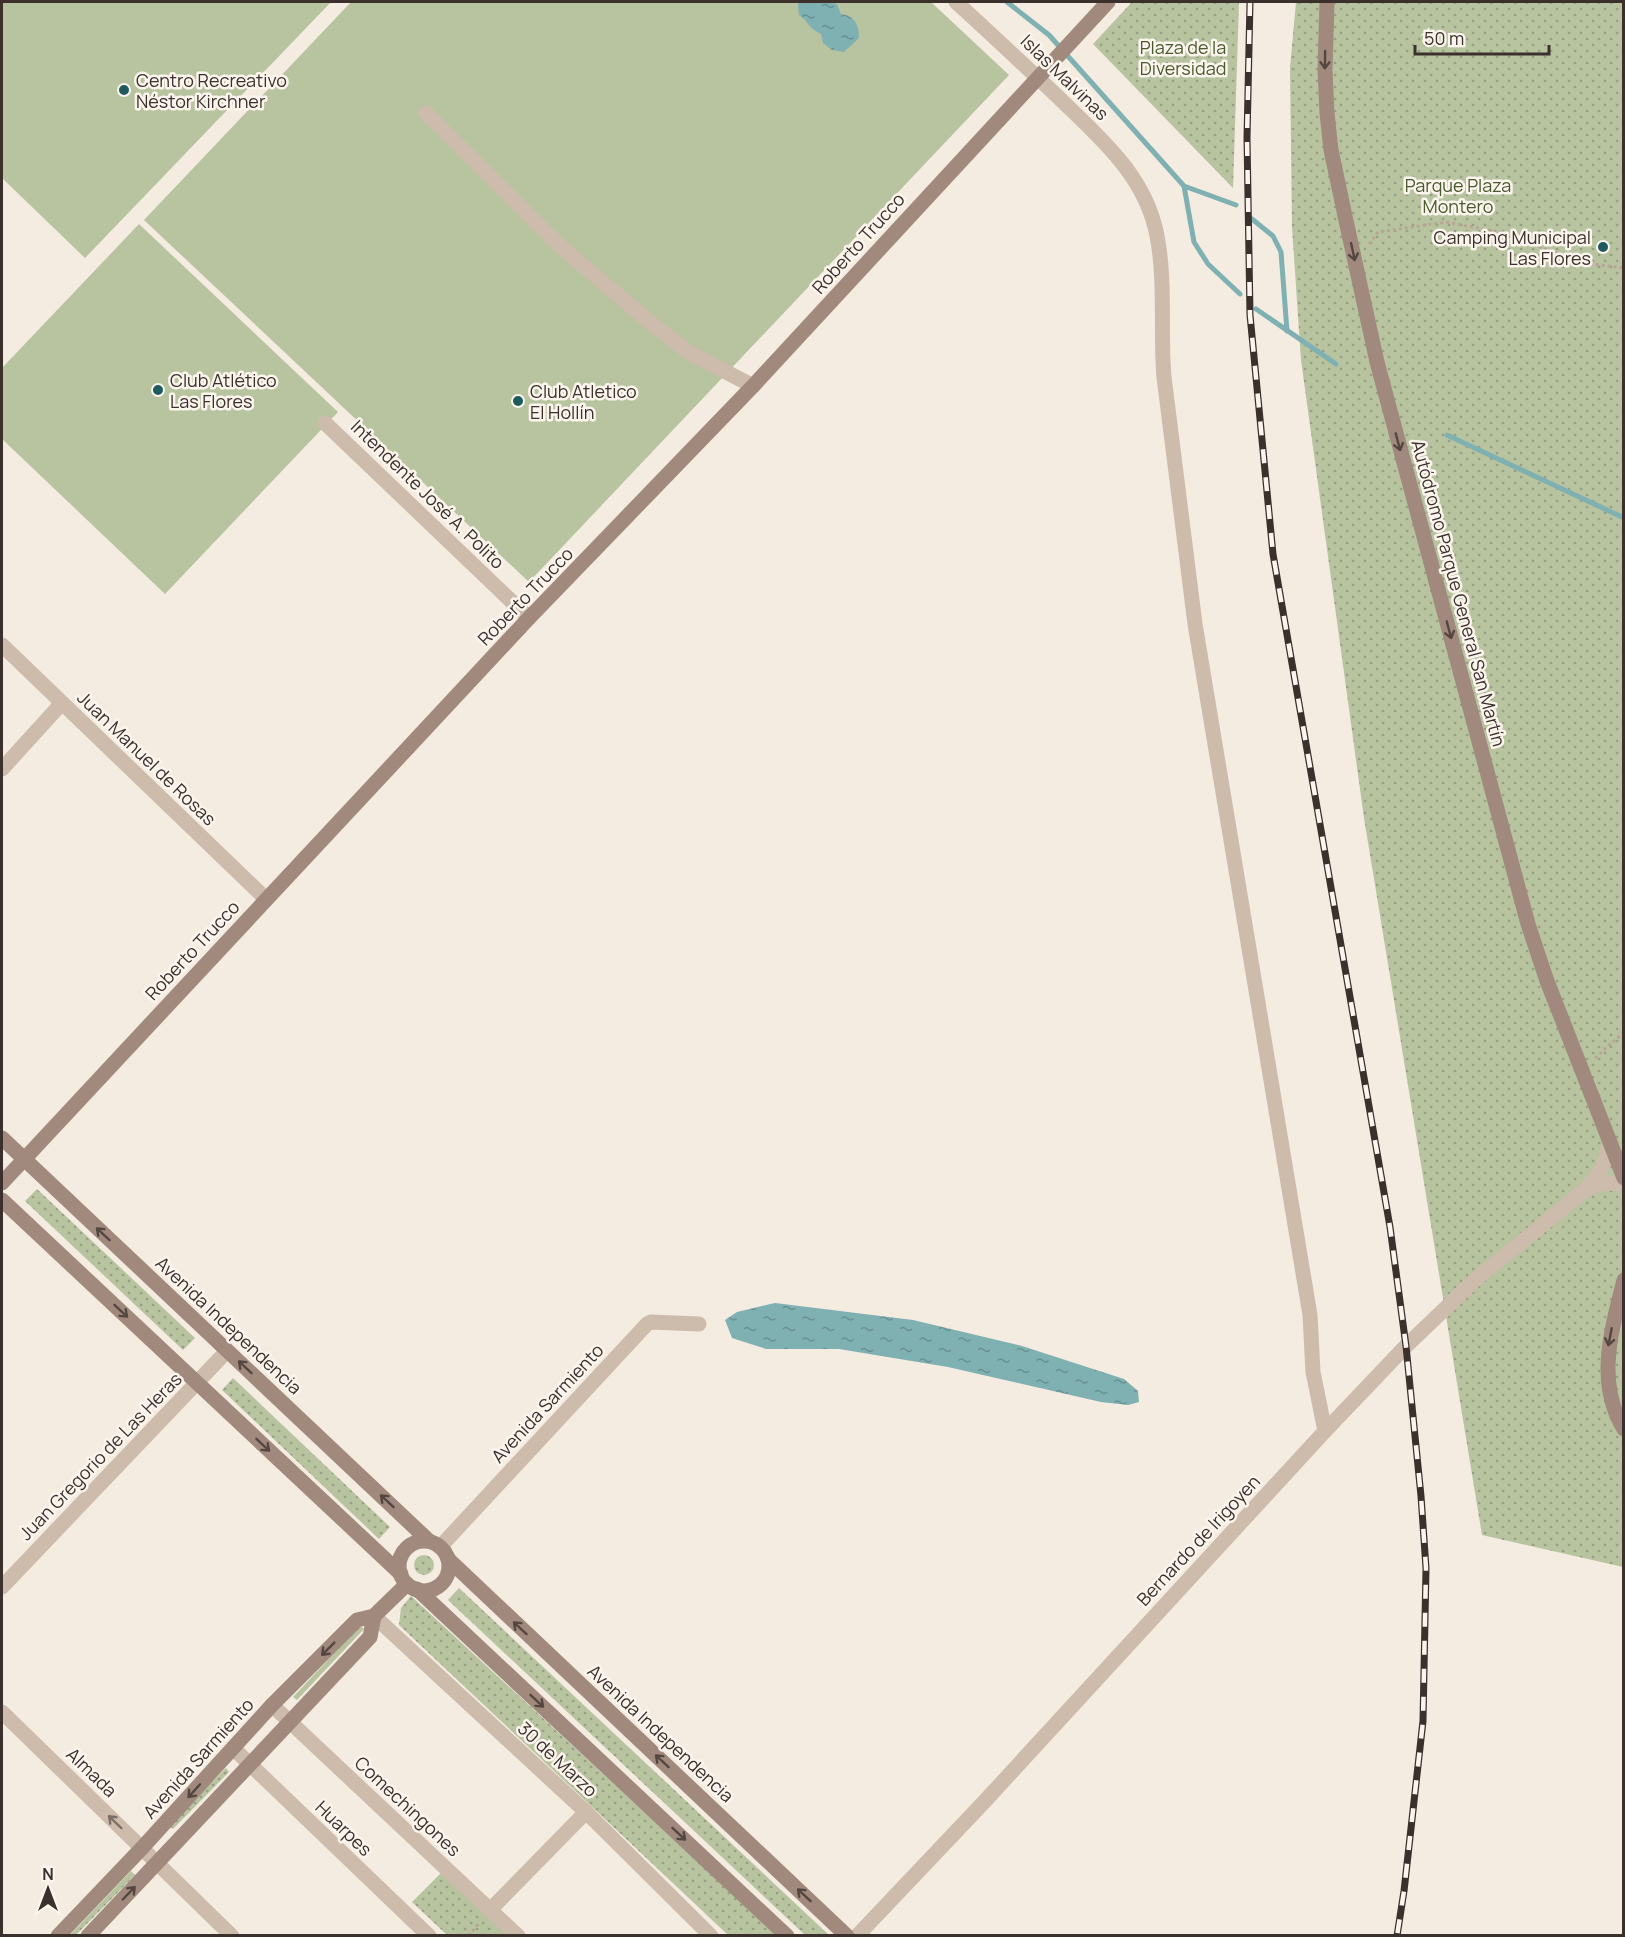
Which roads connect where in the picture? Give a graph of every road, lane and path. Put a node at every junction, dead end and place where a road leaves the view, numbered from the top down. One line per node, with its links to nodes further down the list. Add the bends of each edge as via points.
1 (956, 2): 4 (street, Islas Malvinas)
2 (1107, 2): 4 (main road, Roberto Trucco)
3 (1327, 2): 6 (main road, Autódromo Parque General San Martín, one-way to 6, via 1324,70 1331,150)
4 (1036, 76): 8 (main road, Roberto Trucco); 30 (street, Islas Malvinas, via 1118,155 1140,187 1157,236 1161,348 1195,624 1311,1315 1313,1372)
5 (426, 113): 8 (street, via 561,247 646,319 688,352)
6 (1354, 261): 7 (path, via 1378,232 1446,222 1499,232 1584,263); 16 (main road, Autódromo Parque General San Martín, one-way to 16, via 1380,374 1528,924)
7 (1623, 268)
8 (753, 386): 10 (main road, Roberto Trucco)
9 (325, 423): 10 (street, Intendente José A. Polito)
10 (529, 618): 14 (main road, Roberto Trucco)
11 (2, 645): 12 (street, Juan Manuel de Rosas)
12 (62, 704): 13 (street); 14 (street, Juan Manuel de Rosas)
13 (2, 769)
14 (266, 899): 19 (main road, Roberto Trucco)
15 (1623, 1032): 16 (path)
16 (1582, 1069): 18 (main road, Autódromo Parque General San Martín)
17 (2, 1138): 19 (main road, Avenida Independencia)
18 (1610, 1142): 20 (main road, Autódromo Parque General San Martín); 23 (street, Bernardo de Irigoyen, via 1602,1169)
19 (23, 1158): 21 (main road, Roberto Trucco); 27 (main road, Avenida Independencia, one-way to 19)
20 (1623, 1178)
21 (2, 1183)
22 (1623, 1184): 23 (street, Bernardo de Irigoyen, via 1605,1183)
23 (1586, 1189): 30 (street, Bernardo de Irigoyen, via 1475,1280)
24 (2, 1200): 28 (main road, one-way to 28)
25 (1623, 1280): 29 (main road, one-way to 29, via 1607,1370 1612,1401)
26 (699, 1324): 31 (street, Avenida Sarmiento, via 647,1324)
27 (227, 1351): 28 (street, Juan Gregorio de Las Heras); 31 (main road, Avenida Independencia, one-way to 27)
28 (197, 1383): 32 (main road, one-way to 32); 33 (street, Juan Gregorio de Las Heras)
29 (1623, 1428)
30 (1324, 1431): 52 (street, Bernardo de Irigoyen)
31 (439, 1549): 32 (main road, via 415,1543 404,1551 399,1565); 32 (main road, via 447,1575 439,1586 426,1590); 51 (main road, Avenida Independencia, one-way to 31)
32 (408, 1582): 34 (main road, Avenida Sarmiento); 50 (main road, one-way to 50)
33 (2, 1587)
34 (374, 1616): 35 (main road, Avenida Sarmiento, one-way to 35, via 357,1620); 37 (main road, Avenida Sarmiento, via 370,1637); 40 (street, 30 de Marzo)
35 (272, 1705): 37 (street, Comechingones); 38 (main road, Avenida Sarmiento)
36 (2, 1712): 41 (street, Almada, one-way to 36)
37 (289, 1721): 39 (main road, Avenida Sarmiento); 43 (street, Comechingones)
38 (233, 1748): 39 (street, Huarpes); 41 (main road, Avenida Sarmiento, one-way to 41)
39 (249, 1763): 42 (main road, Avenida Sarmiento); 47 (street, Huarpes)
40 (586, 1812): 43 (street); 49 (street, 30 de Marzo)
41 (142, 1848): 42 (street, Almada); 44 (main road, Avenida Sarmiento)
42 (158, 1862): 45 (main road, Avenida Sarmiento, one-way to 42); 46 (street, Almada)
43 (491, 1909): 48 (street, Comechingones)
44 (58, 1935)
45 (88, 1935)
46 (232, 1935)
47 (429, 1935)
48 (518, 1935)
49 (711, 1935)
50 (787, 1935)
51 (847, 1935)
52 (857, 1935)

